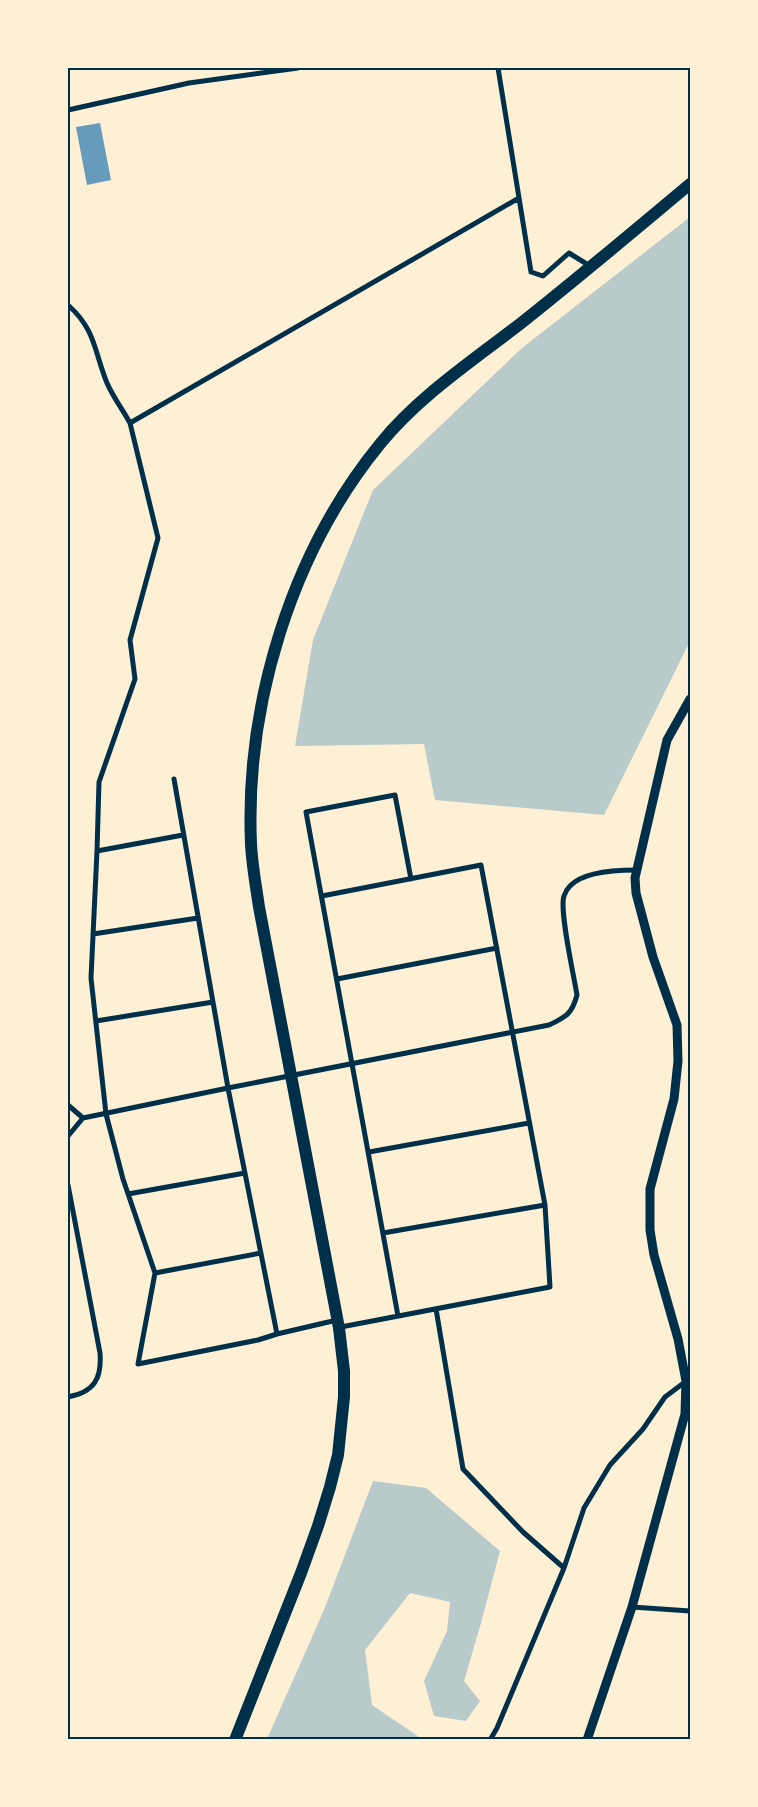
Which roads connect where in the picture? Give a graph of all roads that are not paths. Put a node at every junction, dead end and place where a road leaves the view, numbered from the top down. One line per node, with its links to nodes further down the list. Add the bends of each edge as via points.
1 (298, 68): 3 (street, via 189,83)
2 (498, 68): 5 (street)
3 (68, 110)
4 (690, 184): 6 (highway)
5 (519, 198): 6 (street, via 531,272 543,276 569,253); 8 (street)
6 (592, 267): 24 (highway, via 413,409 380,444 348,488 321,534 281,624 258,729 251,845 259,907)
7 (68, 305): 8 (street, via 92,336 108,383)
8 (130, 423): 12 (street, via 158,538 130,640 135,679 99,782)
9 (690, 699): 13 (street, via 667,740)
10 (174, 779): 11 (street)
11 (184, 835): 12 (street); 16 (street)
12 (97, 851): 17 (street)
13 (636, 870): 22 (street, via 613,870 578,880 569,887 564,896 563,912 577,995 574,1007 566,1017 549,1025); 43 (street, via 636,893 653,957 677,1025 674,1100 650,1189 650,1230)
14 (411, 879): 15 (street); 15 (street, via 395,795 306,812); 18 (street, via 481,865)
15 (322, 896): 19 (street)
16 (198, 918): 17 (street); 20 (street)
17 (93, 934): 21 (street, via 91,978)
18 (497, 948): 19 (street); 22 (street)
19 (337, 979): 23 (street)
20 (213, 1002): 21 (street); 25 (street)
21 (96, 1021): 27 (street)
22 (512, 1032): 23 (street); 29 (street)
23 (353, 1064): 24 (street); 31 (street)
24 (292, 1076): 25 (street); 41 (highway)
25 (228, 1088): 27 (street); 32 (street)
26 (68, 1105): 28 (street)
27 (106, 1114): 28 (street); 34 (street)
28 (84, 1118): 30 (street)
29 (530, 1123): 31 (street); 35 (street)
30 (68, 1136)
31 (369, 1152): 36 (street)
32 (245, 1173): 34 (street); 37 (street)
33 (68, 1184): 44 (street, via 101,1369 94,1386)
34 (128, 1194): 38 (street)
35 (545, 1205): 36 (street); 39 (street, via 550,1287)
36 (383, 1233): 40 (street)
37 (261, 1253): 38 (street); 42 (street)
38 (155, 1273): 42 (street, via 138,1364)
39 (436, 1310): 40 (street); 45 (street, via 463,1469 523,1532)
40 (398, 1316): 41 (street)
41 (338, 1324): 42 (street); 48 (highway, via 344,1371 338,1455 301,1573)
42 (277, 1334)
43 (686, 1382): 45 (street, via 665,1397 610,1465 584,1508); 46 (street, via 685,1414)
44 (68, 1397)
45 (564, 1568): 49 (street)
46 (632, 1607): 47 (street); 50 (street)
47 (690, 1611)
48 (235, 1740)
49 (490, 1740)
50 (587, 1740)

